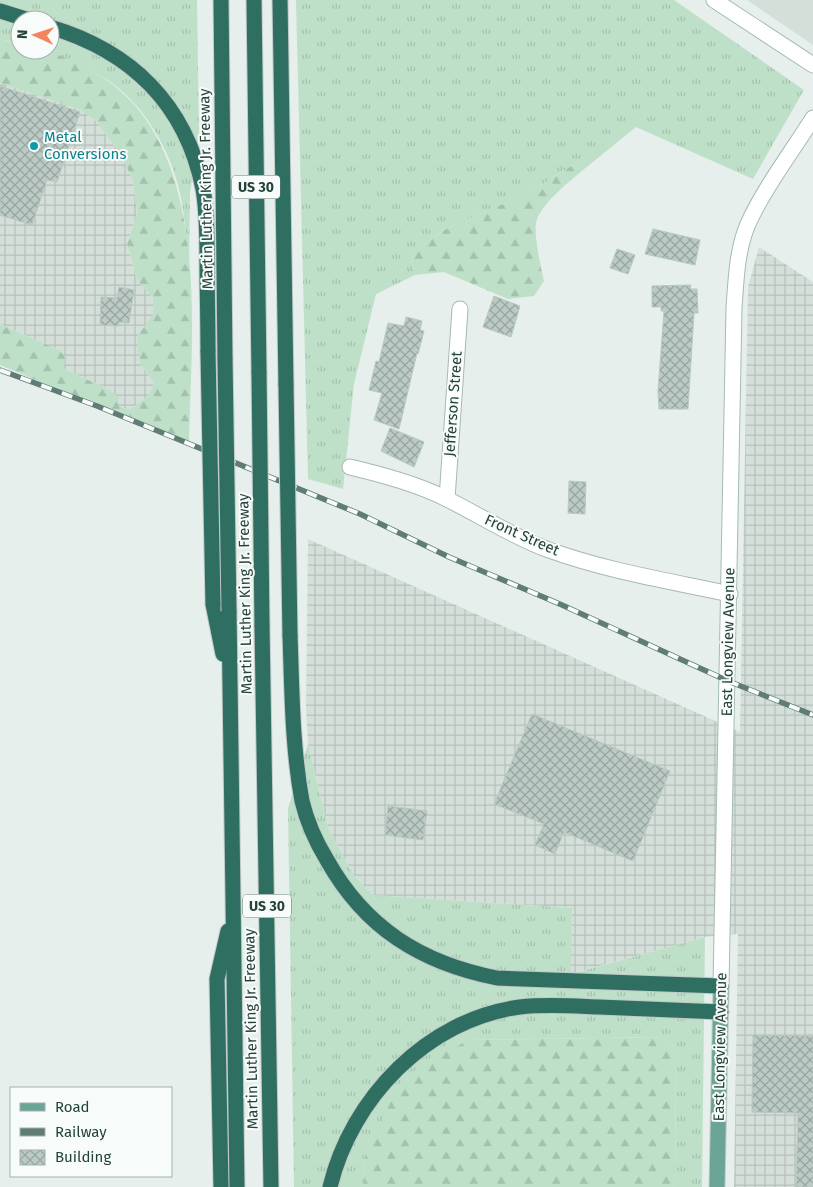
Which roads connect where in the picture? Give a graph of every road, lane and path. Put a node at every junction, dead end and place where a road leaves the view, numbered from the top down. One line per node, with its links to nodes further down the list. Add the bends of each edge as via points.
1 (221, 0): 12 (highway, Martin Luther King Jr. Freeway / US 30, bridge)
2 (254, 0): 18 (highway, Martin Luther King Jr. Freeway / US 30, bridge)
3 (280, 0): 14 (highway, bridge, via 290,635 294,738 303,802 310,826 339,882 359,907 396,939 442,964 497,978)
4 (714, 0): 6 (main road)
5 (60, 30): 12 (highway, bridge, via 78,36 135,70 157,90 181,126 198,167 207,219 213,604)
6 (813, 65)
7 (813, 118): 11 (main road, East Longview Avenue, via 759,203 741,248 734,308)
8 (460, 308): 10 (main road, Jefferson Street)
9 (350, 467): 10 (main road, Front Street, via 416,486)
10 (447, 499): 11 (main road, Front Street, via 549,550)
11 (730, 594): 14 (main road, East Longview Avenue)
12 (230, 687): 13 (highway, Martin Luther King Jr. Freeway / US 30)
13 (233, 905): 16 (highway, via 217,979); 17 (highway, Martin Luther King Jr. Freeway / US 30)
14 (721, 986): 15 (main road, East Longview Avenue)
15 (721, 1012): 19 (highway, via 519,1007 461,1025 413,1054 383,1082 344,1143); 20 (main road, East Longview Avenue)
16 (221, 1187)
17 (237, 1187)
18 (271, 1187)
19 (330, 1187)
20 (717, 1187)

